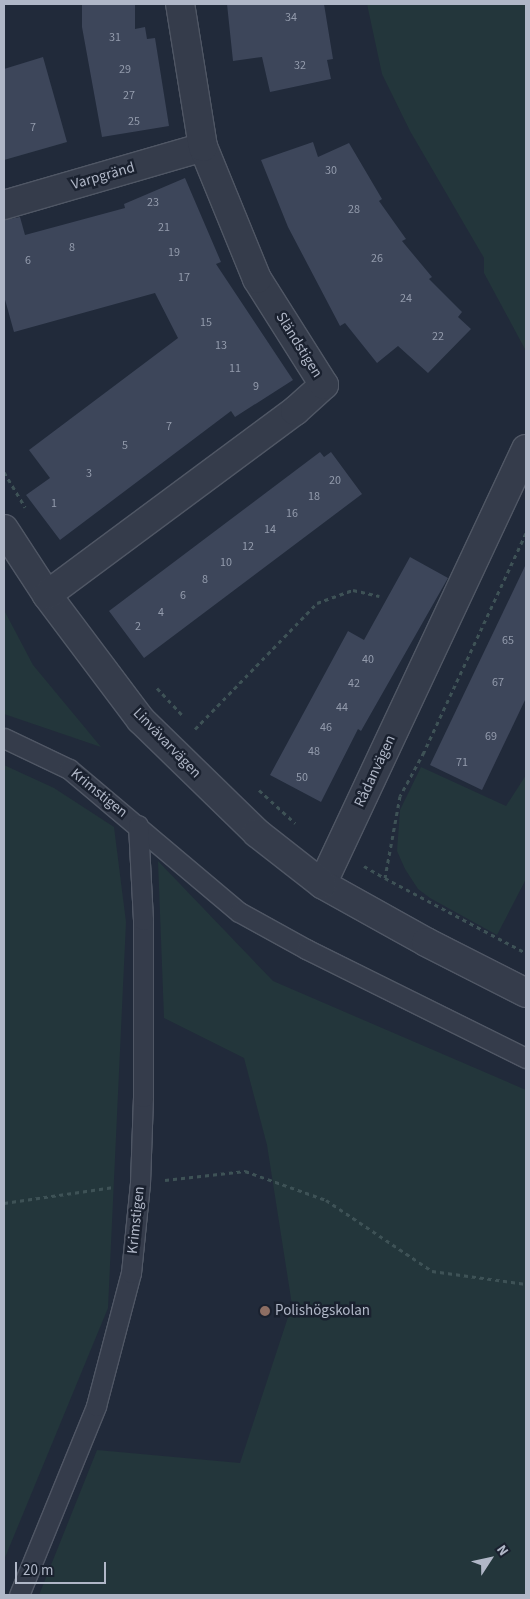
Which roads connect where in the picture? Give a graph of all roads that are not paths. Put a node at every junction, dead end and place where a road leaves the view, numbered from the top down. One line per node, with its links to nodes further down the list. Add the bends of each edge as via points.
1 (180, 4): 2 (street, Sländstigen)
2 (203, 147): 3 (street, Varpgränd); 6 (street, Sländstigen, via 257,279 324,385 295,411)
3 (4, 205)
4 (526, 449): 9 (street, Rådanvägen)
5 (4, 529): 6 (street, Linvävarvägen)
6 (47, 595): 9 (street, Linvävarvägen, via 141,720 258,833)
7 (4, 738): 8 (lane, Krimstigen, via 69,769)
8 (138, 825): 11 (lane, Krimstigen, via 240,912 306,949); 12 (lane, Krimstigen, via 143,920 140,1183 131,1273 96,1406)
9 (322, 884): 10 (street)
10 (526, 993)
11 (526, 1058)
12 (19, 1595)

